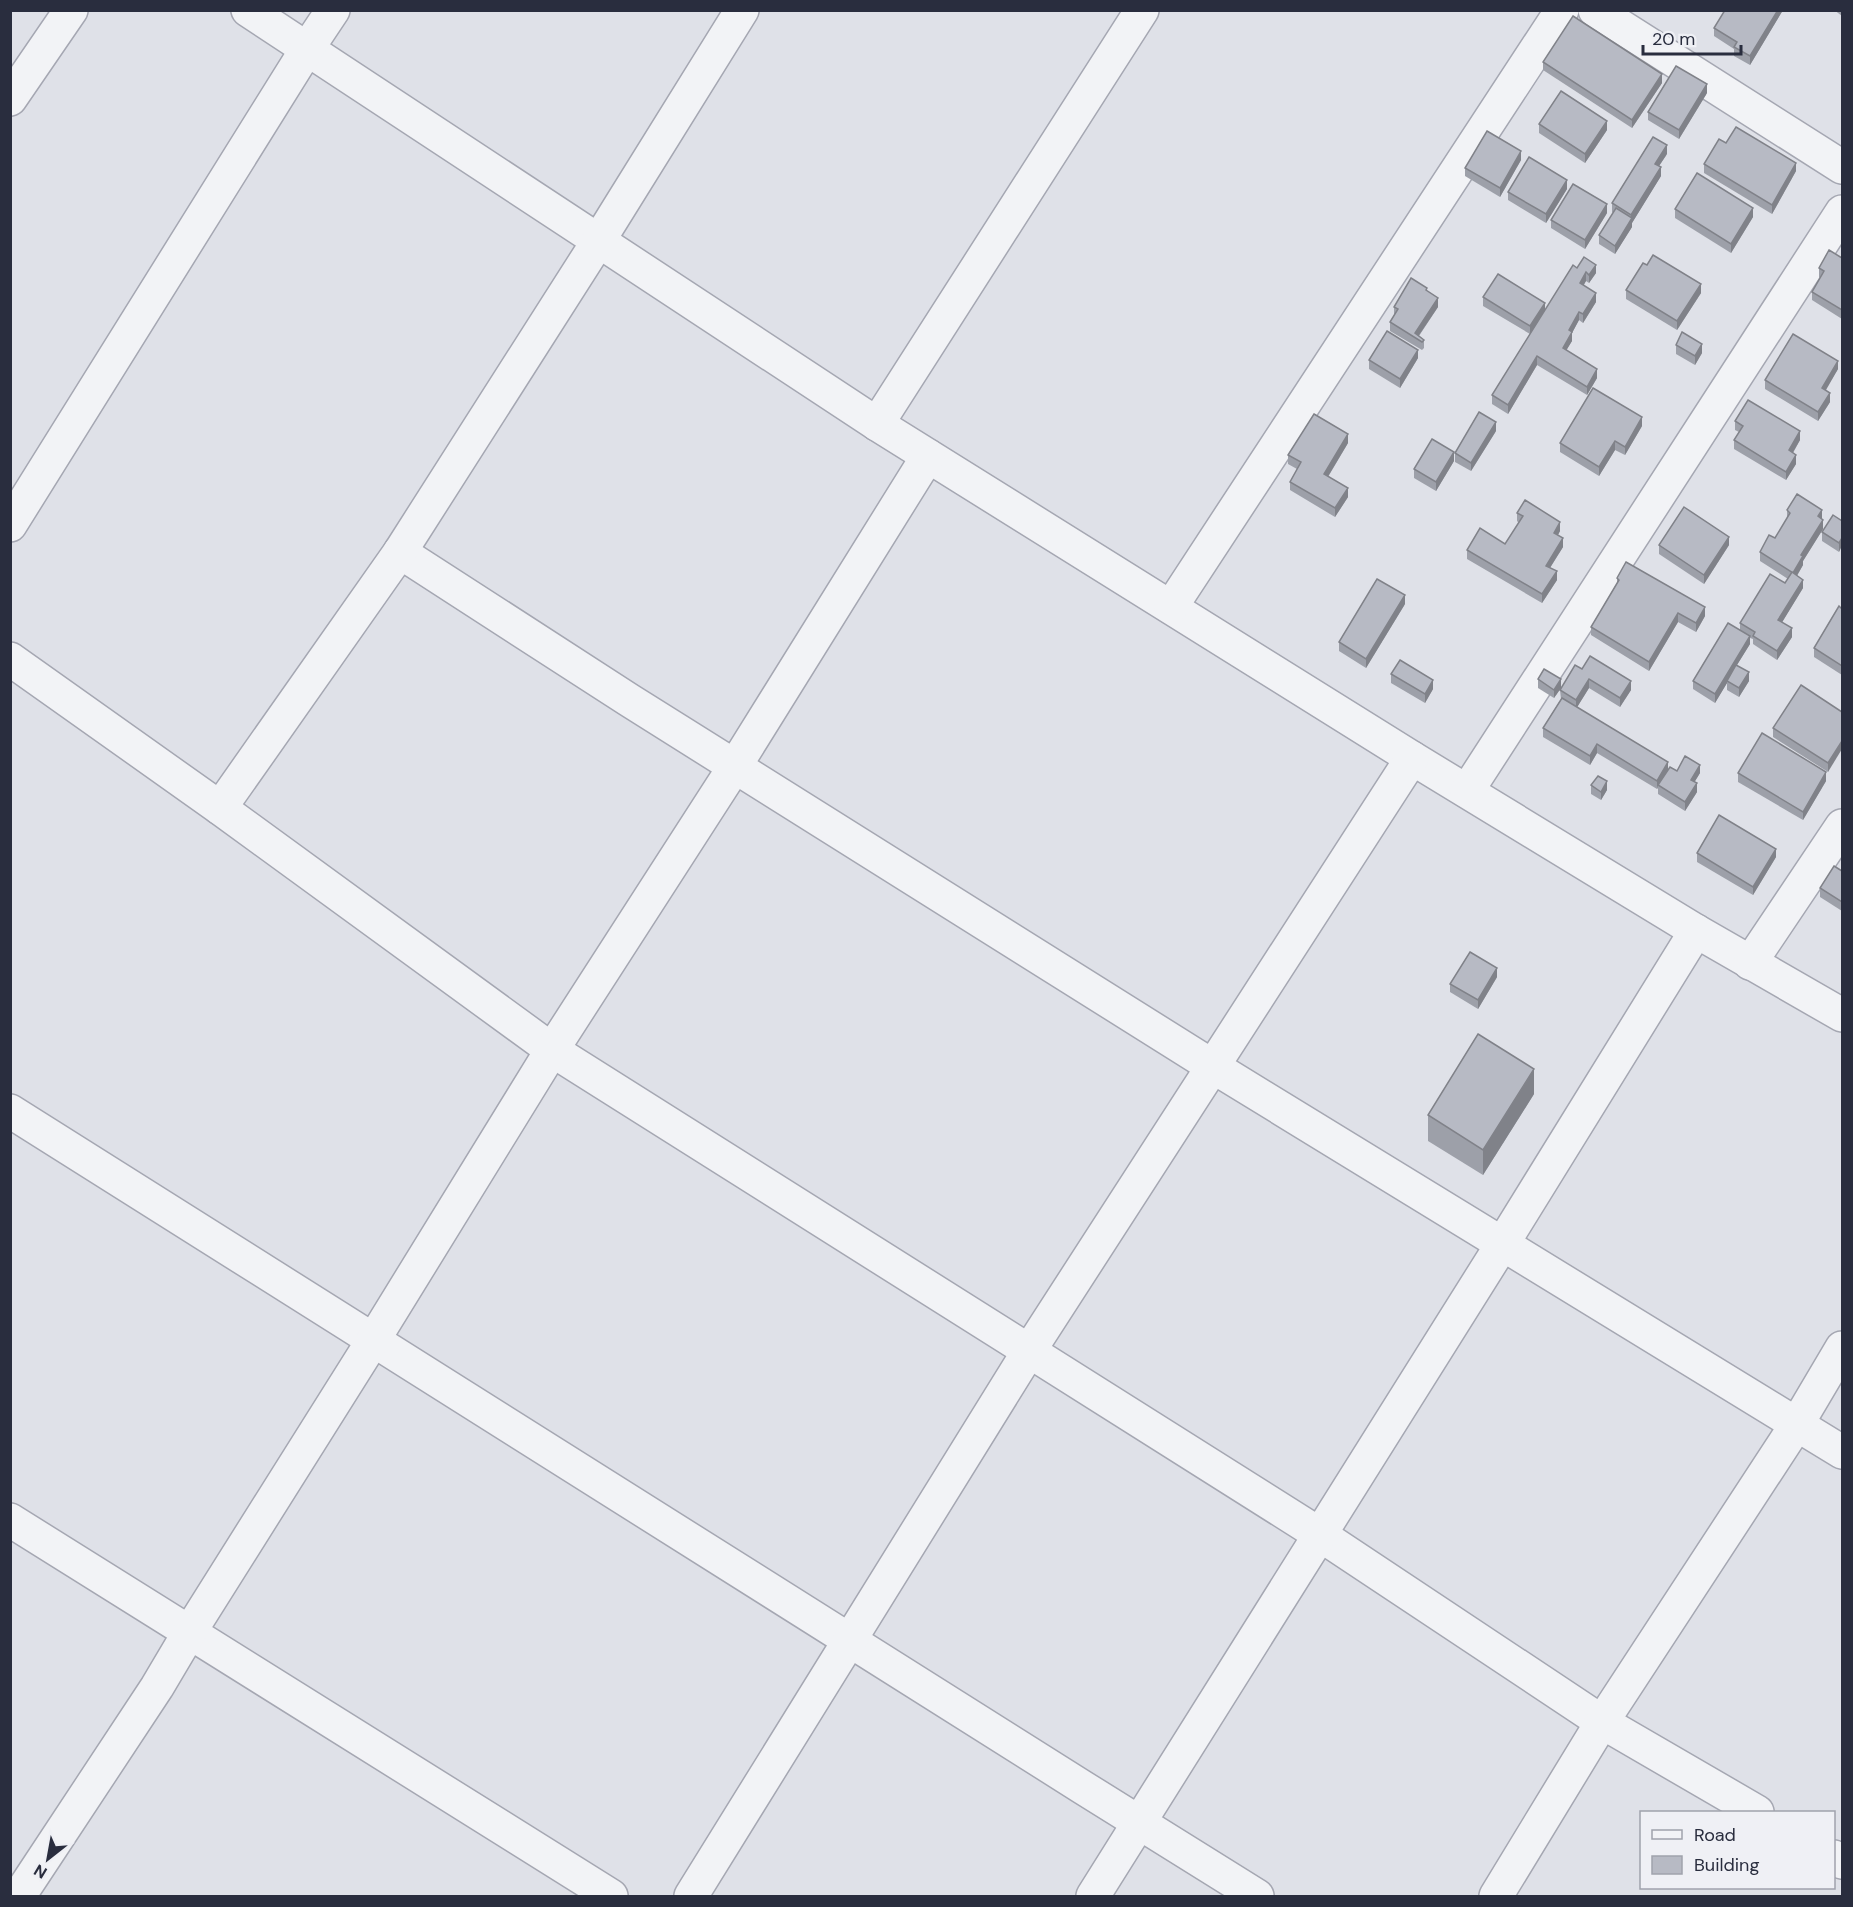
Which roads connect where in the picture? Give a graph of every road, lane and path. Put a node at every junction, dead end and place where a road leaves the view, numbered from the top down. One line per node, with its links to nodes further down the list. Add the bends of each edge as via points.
1 (71, 10): 9 (street)
2 (248, 10): 8 (street)
3 (333, 10): 8 (street)
4 (742, 10): 12 (street)
5 (1142, 10): 13 (street)
6 (1562, 10): 17 (street)
7 (1595, 10): 10 (street)
8 (307, 49): 12 (street); 15 (street)
9 (10, 99)
10 (1842, 167)
11 (1842, 212): 21 (street)
12 (599, 240): 13 (street); 16 (street)
13 (877, 424): 14 (street)
14 (928, 456): 17 (street); 20 (street)
15 (10, 525)
16 (400, 552): 20 (street); 22 (street)
17 (1171, 607): 19 (street)
18 (10, 659): 22 (street)
19 (1412, 758): 21 (street); 28 (street)
20 (735, 766): 27 (street); 28 (street)
21 (1467, 791): 24 (street)
22 (220, 808): 27 (street)
23 (1842, 825): 25 (street)
24 (1696, 931): 25 (street); 30 (street)
25 (1750, 963): 26 (street)
26 (1842, 1015)
27 (552, 1050): 31 (street); 33 (street)
28 (1212, 1066): 30 (street); 33 (street)
29 (10, 1111): 31 (street)
30 (1503, 1243): 34 (street); 37 (street)
31 (374, 1339): 38 (street); 39 (street)
32 (1842, 1348): 34 (street)
33 (1029, 1351): 37 (street); 39 (street)
34 (1797, 1424): 35 (street); 40 (street)
35 (1842, 1452)
36 (10, 1520): 38 (street)
37 (1319, 1534): 40 (street); 42 (street)
38 (189, 1633): 43 (street); 44 (street)
39 (850, 1642): 42 (street); 45 (street)
40 (1602, 1722): 41 (street); 48 (street)
41 (1755, 1811)
42 (1138, 1823): 46 (street); 47 (street)
43 (19, 1896)
44 (611, 1896)
45 (691, 1896)
46 (1093, 1896)
47 (1257, 1896)
48 (1496, 1896)

